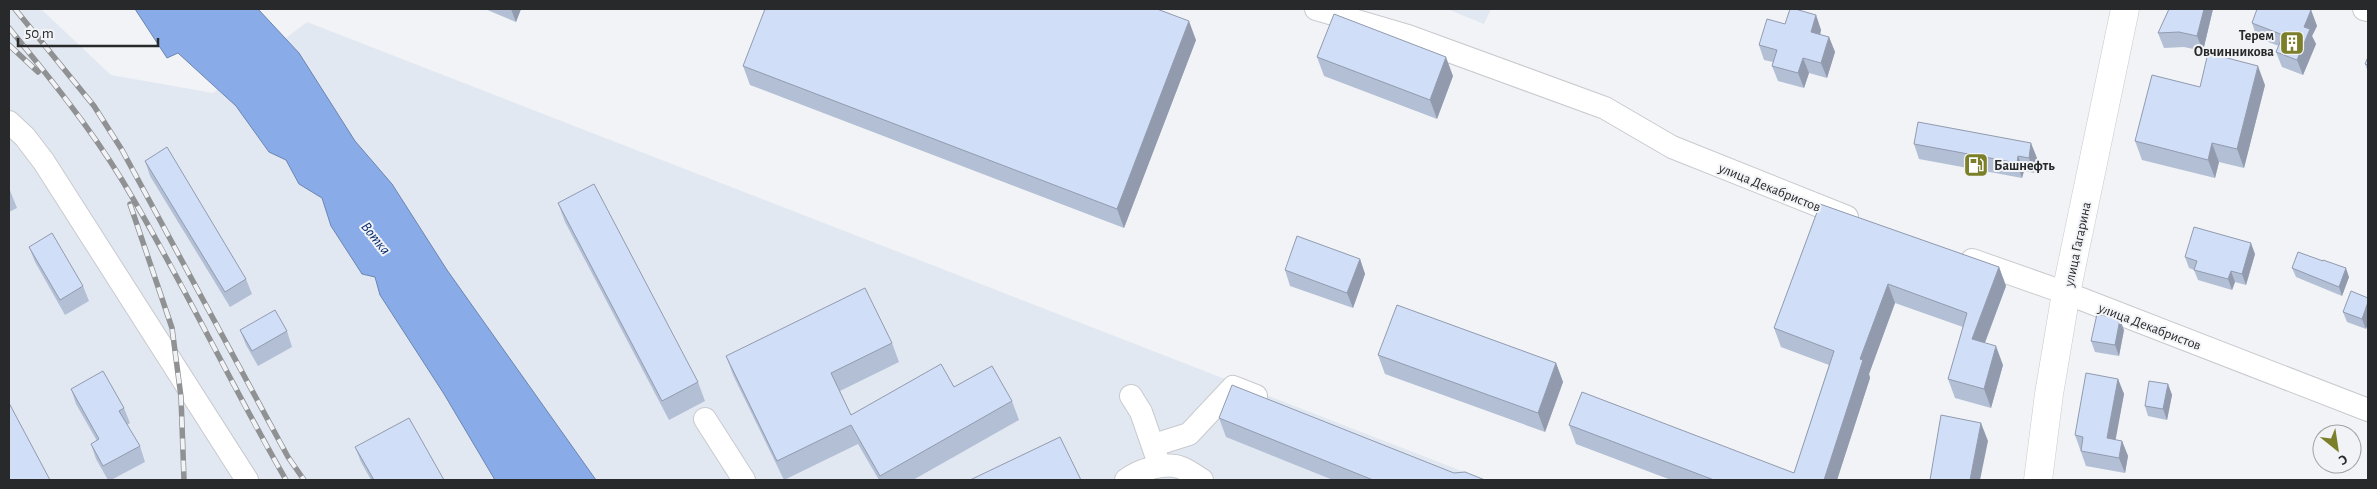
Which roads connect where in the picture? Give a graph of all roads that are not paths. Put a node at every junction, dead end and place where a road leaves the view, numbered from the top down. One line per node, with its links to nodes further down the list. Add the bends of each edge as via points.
1 (1316, 9): 6 (street, улица Декабристов, via 1408,36 1605,108 1672,147)
2 (2125, 9): 8 (main road, улица Гагарина)
3 (2364, 9): 4 (street)
4 (2368, 10)
5 (9, 122): 14 (street, via 44,162)
6 (1865, 223)
7 (1956, 255): 8 (street, улица Декабристов)
8 (2066, 293): 11 (street, улица Декабристов); 18 (main road, улица Гагарина)
9 (1131, 396): 13 (street, via 1141,412)
10 (1278, 405): 13 (street, via 1233,387 1189,434)
11 (2368, 410)
12 (705, 419): 15 (street)
13 (1156, 456): 16 (street); 17 (street)
14 (247, 480)
15 (744, 480)
16 (1126, 480)
17 (1202, 480)
18 (2038, 480)

